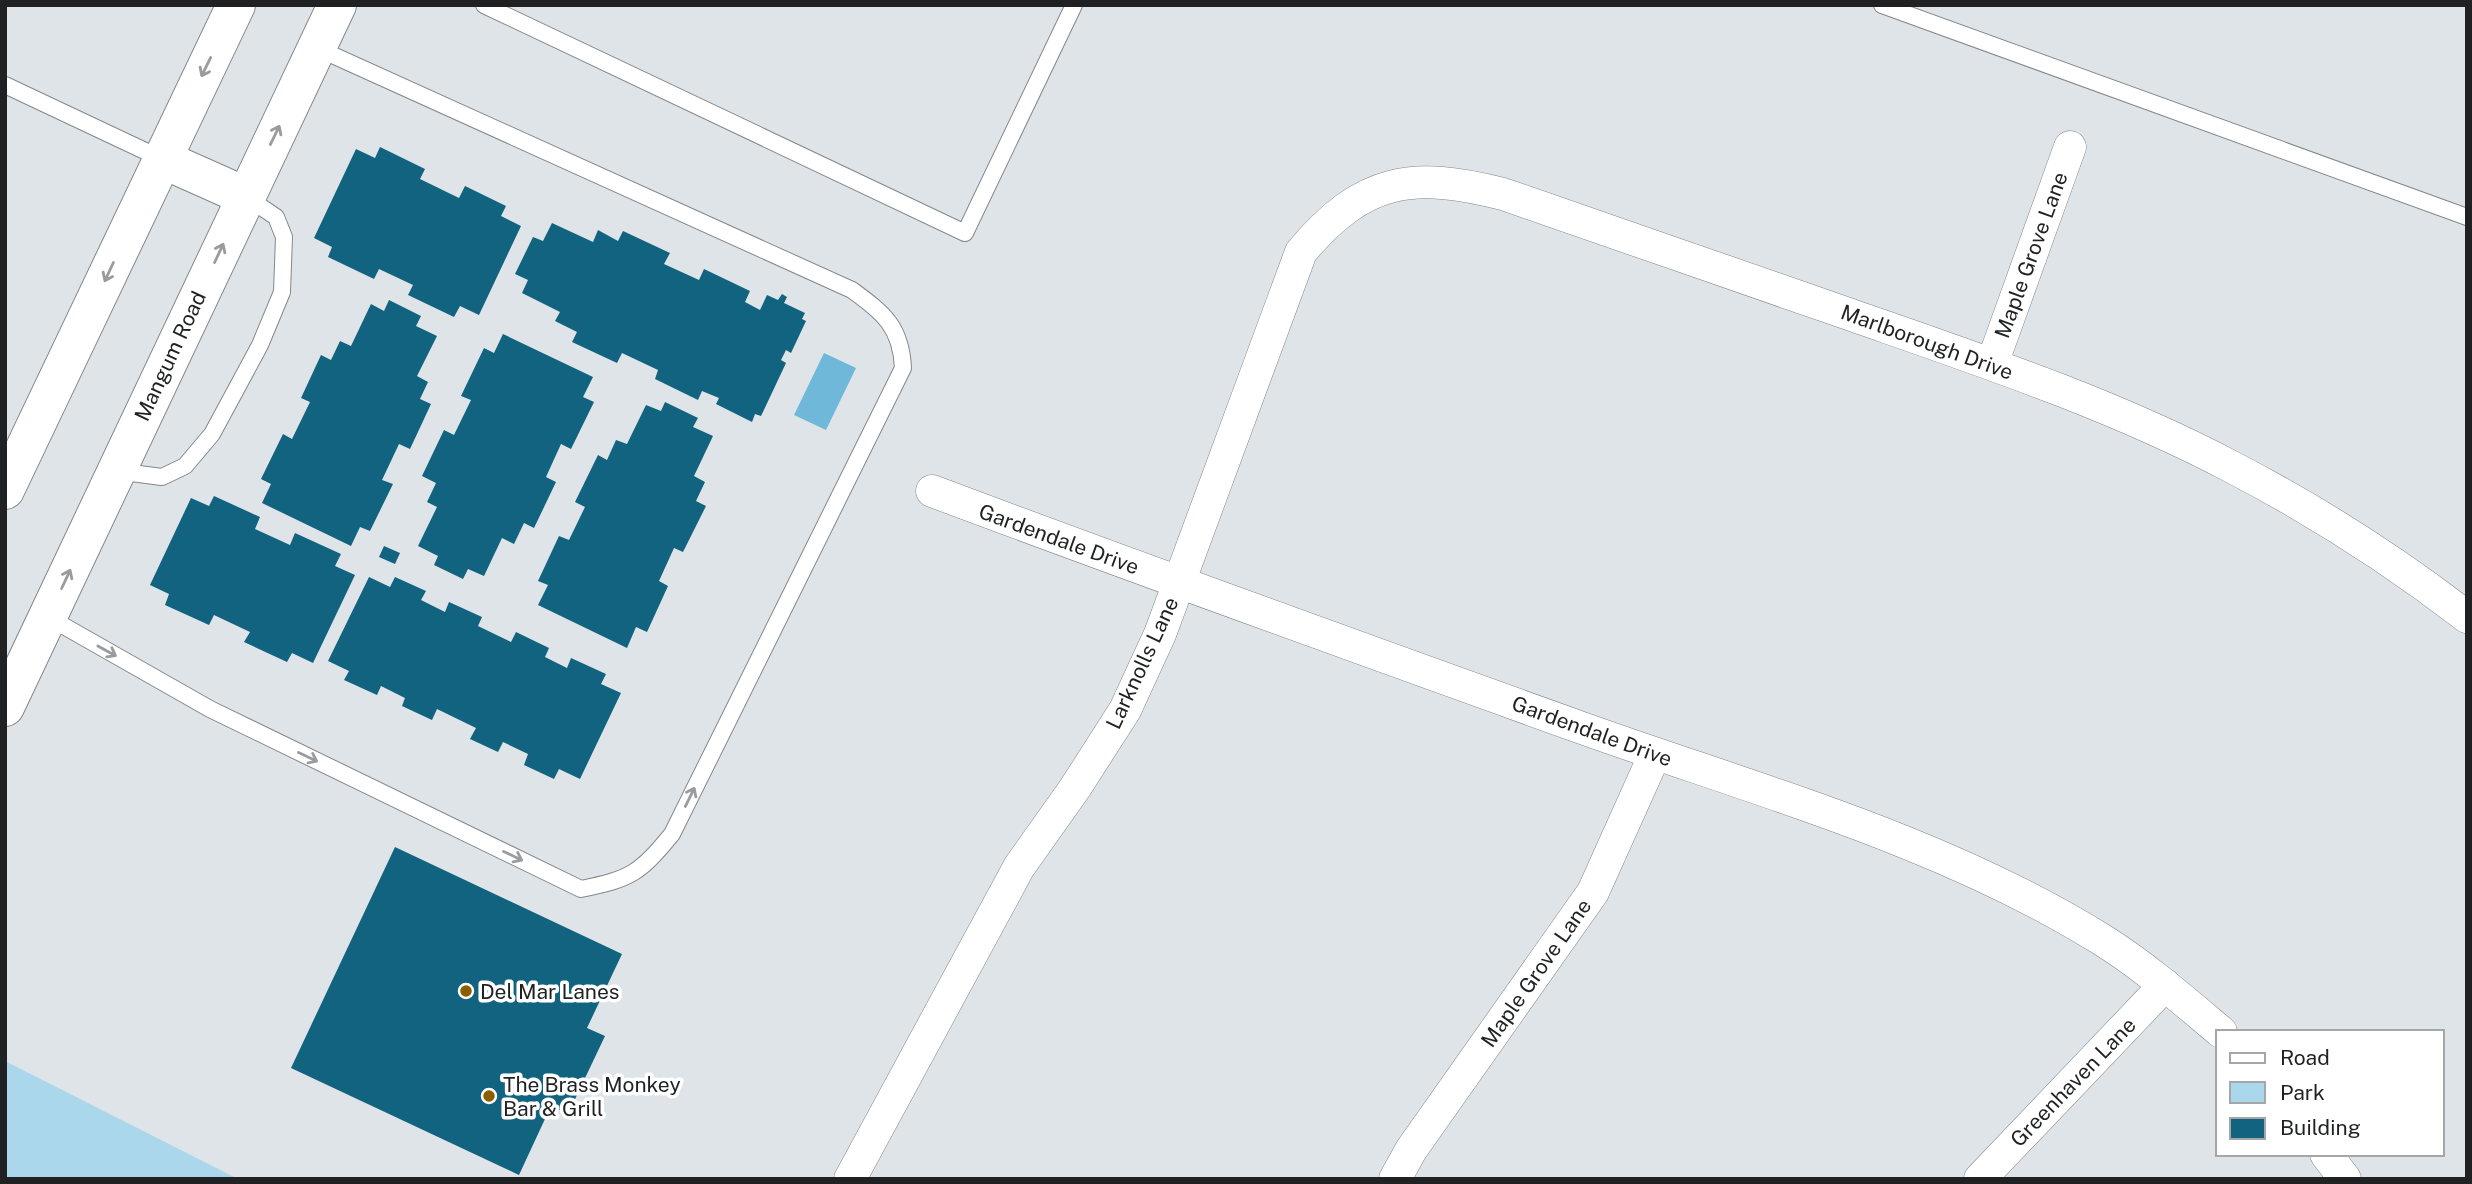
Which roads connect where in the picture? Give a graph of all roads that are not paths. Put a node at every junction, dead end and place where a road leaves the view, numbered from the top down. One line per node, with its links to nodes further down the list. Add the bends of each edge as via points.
1 (236, 5): 9 (main road, one-way to 9)
2 (337, 5): 6 (main road, Mangum Road)
3 (484, 5): 4 (lane, via 965,233)
4 (1074, 5)
5 (1882, 5): 12 (lane)
6 (316, 48): 10 (main road, Mangum Road, one-way to 6); 18 (lane, one-way to 6, via 210,709 581,889 622,880 648,863 672,834 902,368 902,344 884,314 852,290)
7 (5, 85): 9 (lane)
8 (2070, 147): 13 (street, Maple Grove Lane)
9 (162, 159): 10 (main road); 15 (main road, one-way to 15)
10 (245, 196): 14 (main road, Mangum Road, one-way to 10); 14 (lane, via 276,216 284,237 282,292 260,345 212,434 185,466 162,477)
11 (1349, 203): 13 (street, Marlborough Drive, via 1383,187 1411,183 1482,188); 17 (street, Larknolls Lane, via 1301,252)
12 (2467, 217)
13 (1992, 364): 19 (street, Marlborough Drive, via 2228,465 2409,572)
14 (116, 471): 18 (main road, Mangum Road, one-way to 14)
15 (5, 490)
16 (932, 491): 17 (street, Gardendale Drive)
17 (1178, 583): 21 (street, Gardendale Drive); 25 (street, Larknolls Lane, via 1125,710 1019,867)
18 (48, 617): 20 (main road, Mangum Road)
19 (2467, 617)
20 (5, 707)
21 (1655, 754): 22 (street, Gardendale Drive, via 1872,829 2012,890 2104,942); 26 (street, Maple Grove Lane, via 1593,892)
22 (2165, 985): 23 (street, Gardendale Drive); 27 (street, Greenhaven Lane)
23 (2219, 1030)
24 (2328, 1156): 28 (street)
25 (850, 1179)
26 (1395, 1179)
27 (1980, 1179)
28 (2345, 1179)

